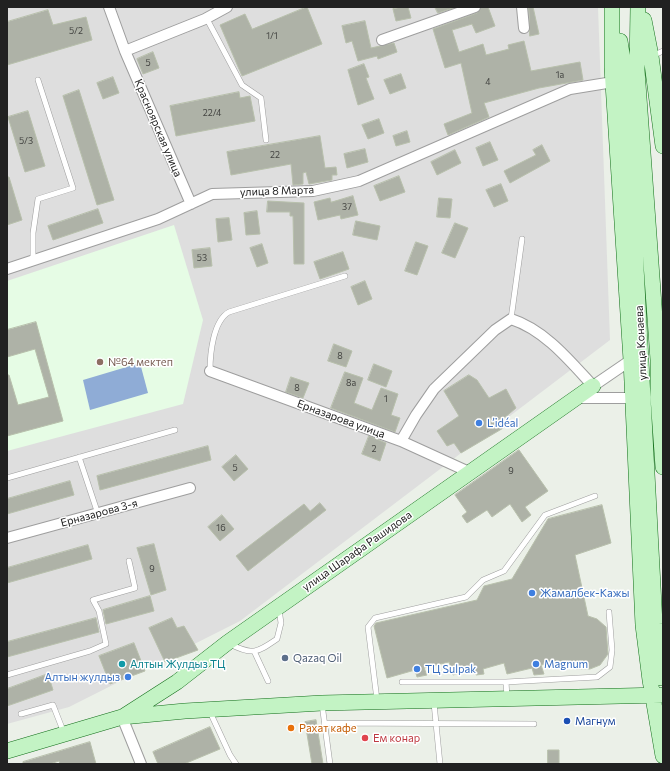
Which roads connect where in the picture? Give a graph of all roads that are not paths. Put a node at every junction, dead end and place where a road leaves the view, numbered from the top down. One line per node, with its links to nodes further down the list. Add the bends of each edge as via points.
1 (109, 7): 12 (street, Красноярская улица)
2 (227, 7): 9 (street)
3 (475, 7): 11 (street)
4 (522, 7): 10 (street)
5 (612, 7): 15 (main road)
6 (615, 7): 27 (main road, улица Конаева, via 624,74)
7 (638, 7): 27 (main road, улица Конаева, via 637,70 658,360)
8 (641, 7): 13 (main road)
9 (205, 19): 12 (street); 16 (lane, via 242,86 261,98)
10 (524, 28)
11 (382, 40)
12 (125, 51): 18 (street, Красноярская улица)
13 (657, 54): 17 (main road)
14 (38, 80): 20 (lane, via 73,188 38,199 33,233)
15 (613, 82): 18 (street, улица 8 Марта, via 570,89 359,181 313,191 212,194); 24 (main road)
16 (266, 140)
17 (663, 146)
18 (191, 204): 20 (street, улица 8 Марта, via 158,219)
19 (522, 240): 23 (lane)
20 (33, 260): 21 (street, улица 8 Марта)
21 (7, 270)
22 (345, 276): 25 (lane, via 222,316 218,322 210,355)
23 (511, 319): 26 (street, via 524,324 561,351); 30 (street, via 495,330 434,389)
24 (631, 360): 26 (street); 27 (main road)
25 (210, 371): 30 (street, Ерназарова улица)
26 (593, 386): 28 (main road, улица Шарафа Рашидова)
27 (649, 397): 28 (street); 32 (main road, улица Конаева); 45 (main road, улица Конаева, via 654,616); 49 (main road, via 643,625)
28 (577, 398): 33 (main road, улица Шарафа Рашидова)
29 (175, 430): 31 (lane)
30 (401, 441): 33 (street, Ерназарова улица)
31 (80, 457): 34 (lane); 37 (lane)
32 (663, 467)
33 (469, 472): 40 (main road, улица Шарафа Рашидова)
34 (7, 478)
35 (190, 488): 37 (street, Ерназарова 3-я)
36 (595, 496): 53 (lane, via 545,515 504,571 483,580 466,597 375,618 368,627)
37 (98, 514): 38 (street, Ерназарова 3-я)
38 (7, 538)
39 (129, 561): 44 (lane, via 135,588 93,600 99,611 106,644)
40 (278, 606): 42 (main road, улица Шарафа Рашидова); 43 (lane, via 281,623 278,639 259,651)
41 (609, 612): 48 (lane, via 612,650 610,667 597,677)
42 (227, 643): 43 (lane, via 242,650); 56 (main road, улица Шарафа Рашидова, via 177,682)
43 (254, 651): 46 (lane)
44 (7, 675)
45 (661, 678)
46 (268, 680)
47 (402, 682): 48 (lane)
48 (506, 682): 50 (lane)
49 (658, 695): 50 (main road, улица Шарафа Рашидова); 62 (main road)
50 (507, 698): 51 (main road, улица Шарафа Рашидова)
51 (434, 700): 53 (main road, улица Шарафа Рашидова); 58 (lane)
52 (322, 703): 53 (main road, улица Шарафа Рашидова); 54 (main road, улица Шарафа Рашидова); 57 (lane)
53 (377, 703)
54 (209, 709): 56 (main road, улица Шарафа Рашидова); 64 (lane)
55 (21, 714): 60 (lane, via 53,705)
56 (122, 717): 60 (main road, улица Шарафа Рашидова); 63 (street)
57 (324, 723): 58 (lane); 65 (lane)
58 (435, 724): 59 (lane); 66 (lane)
59 (534, 724)
60 (65, 734): 61 (main road, улица Шарафа Рашидова)
61 (8, 748)
62 (663, 756)
63 (141, 764)
64 (236, 764)
65 (330, 764)
66 (440, 764)

